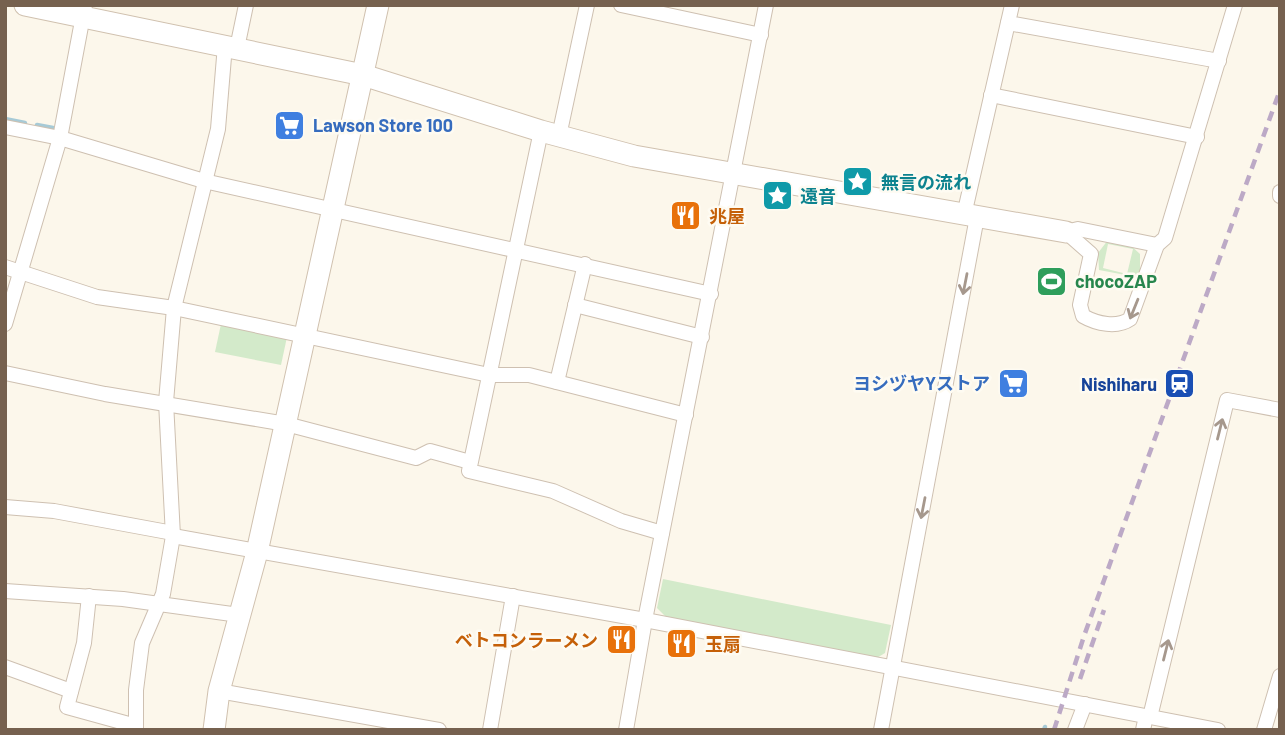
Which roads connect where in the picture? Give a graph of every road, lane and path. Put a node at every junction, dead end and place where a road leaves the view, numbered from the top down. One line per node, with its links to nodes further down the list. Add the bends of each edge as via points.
1 (25, 5): 9 (street)
2 (246, 5): 12 (street)
3 (378, 5): 14 (street)
4 (587, 5): 17 (street)
5 (621, 5): 11 (street)
6 (766, 5): 11 (street)
7 (1012, 5): 10 (street)
8 (1235, 5): 13 (street)
9 (84, 11): 12 (street); 19 (street)
10 (1008, 23): 13 (street); 15 (street)
11 (761, 35): 20 (street)
12 (231, 46): 14 (street); 21 (street, via 218,129)
13 (1219, 61): 18 (street)
14 (363, 75): 17 (street); 22 (street)
15 (991, 95): 18 (street); 23 (street)
16 (5, 127): 19 (street)
17 (550, 133): 20 (street, via 634,156); 27 (street)
18 (1196, 137): 26 (street, via 1165,238)
19 (60, 138): 21 (street); 31 (street)
20 (734, 174): 23 (street); 32 (street)
21 (204, 181): 22 (street); 34 (street)
22 (333, 211): 27 (street); 36 (street)
23 (971, 216): 24 (street); 57 (street, one-way to 57)
24 (1066, 232): 25 (street, via 1078,229); 28 (street)
25 (1104, 234): 26 (street); 28 (street)
26 (1157, 245): 28 (street, one-way to 28, via 1130,319 1122,325 1093,322 1083,316 1080,305)
27 (516, 249): 29 (street); 39 (street)
28 (1091, 254)
29 (585, 264): 32 (street); 33 (street)
30 (5, 267): 31 (street)
31 (21, 272): 34 (street, via 97,297); 35 (street)
32 (711, 294): 37 (street)
33 (575, 305): 37 (street); 40 (street)
34 (174, 308): 36 (street); 41 (street)
35 (5, 324)
36 (306, 335): 39 (street); 44 (street)
37 (702, 337): 43 (street)
38 (5, 373): 41 (street)
39 (489, 375): 40 (street, via 528,375); 45 (street)
40 (557, 382): 43 (street)
41 (166, 402): 44 (street); 48 (street)
42 (1280, 410): 62 (street, one-way to 42, via 1227,401)
43 (686, 415): 47 (street)
44 (286, 424): 45 (street, via 416,458 430,451); 49 (street)
45 (470, 462): 47 (street, via 468,471 553,491 621,521)
46 (5, 507): 48 (street, via 54,511)
47 (662, 533): 55 (street)
48 (173, 535): 49 (street); 53 (street)
49 (257, 552): 52 (street); 54 (street)
50 (5, 591): 51 (street)
51 (89, 596): 53 (street); 59 (street, via 84,643)
52 (513, 596): 55 (street); 66 (street)
53 (160, 604): 54 (street); 63 (street, via 142,643)
54 (239, 615): 60 (street)
55 (645, 620): 57 (street); 67 (street)
56 (5, 667): 59 (street)
57 (892, 667): 61 (street); 68 (street)
58 (1280, 676): 71 (street)
59 (71, 691): 63 (street, via 67,707)
60 (219, 691): 64 (street); 65 (street)
61 (1085, 704): 62 (street); 69 (street)
62 (1147, 721): 70 (street)
63 (136, 728)
64 (214, 730)
65 (439, 730)
66 (490, 730)
67 (626, 730)
68 (881, 730)
69 (1076, 730)
70 (1218, 730)
71 (1264, 730)

